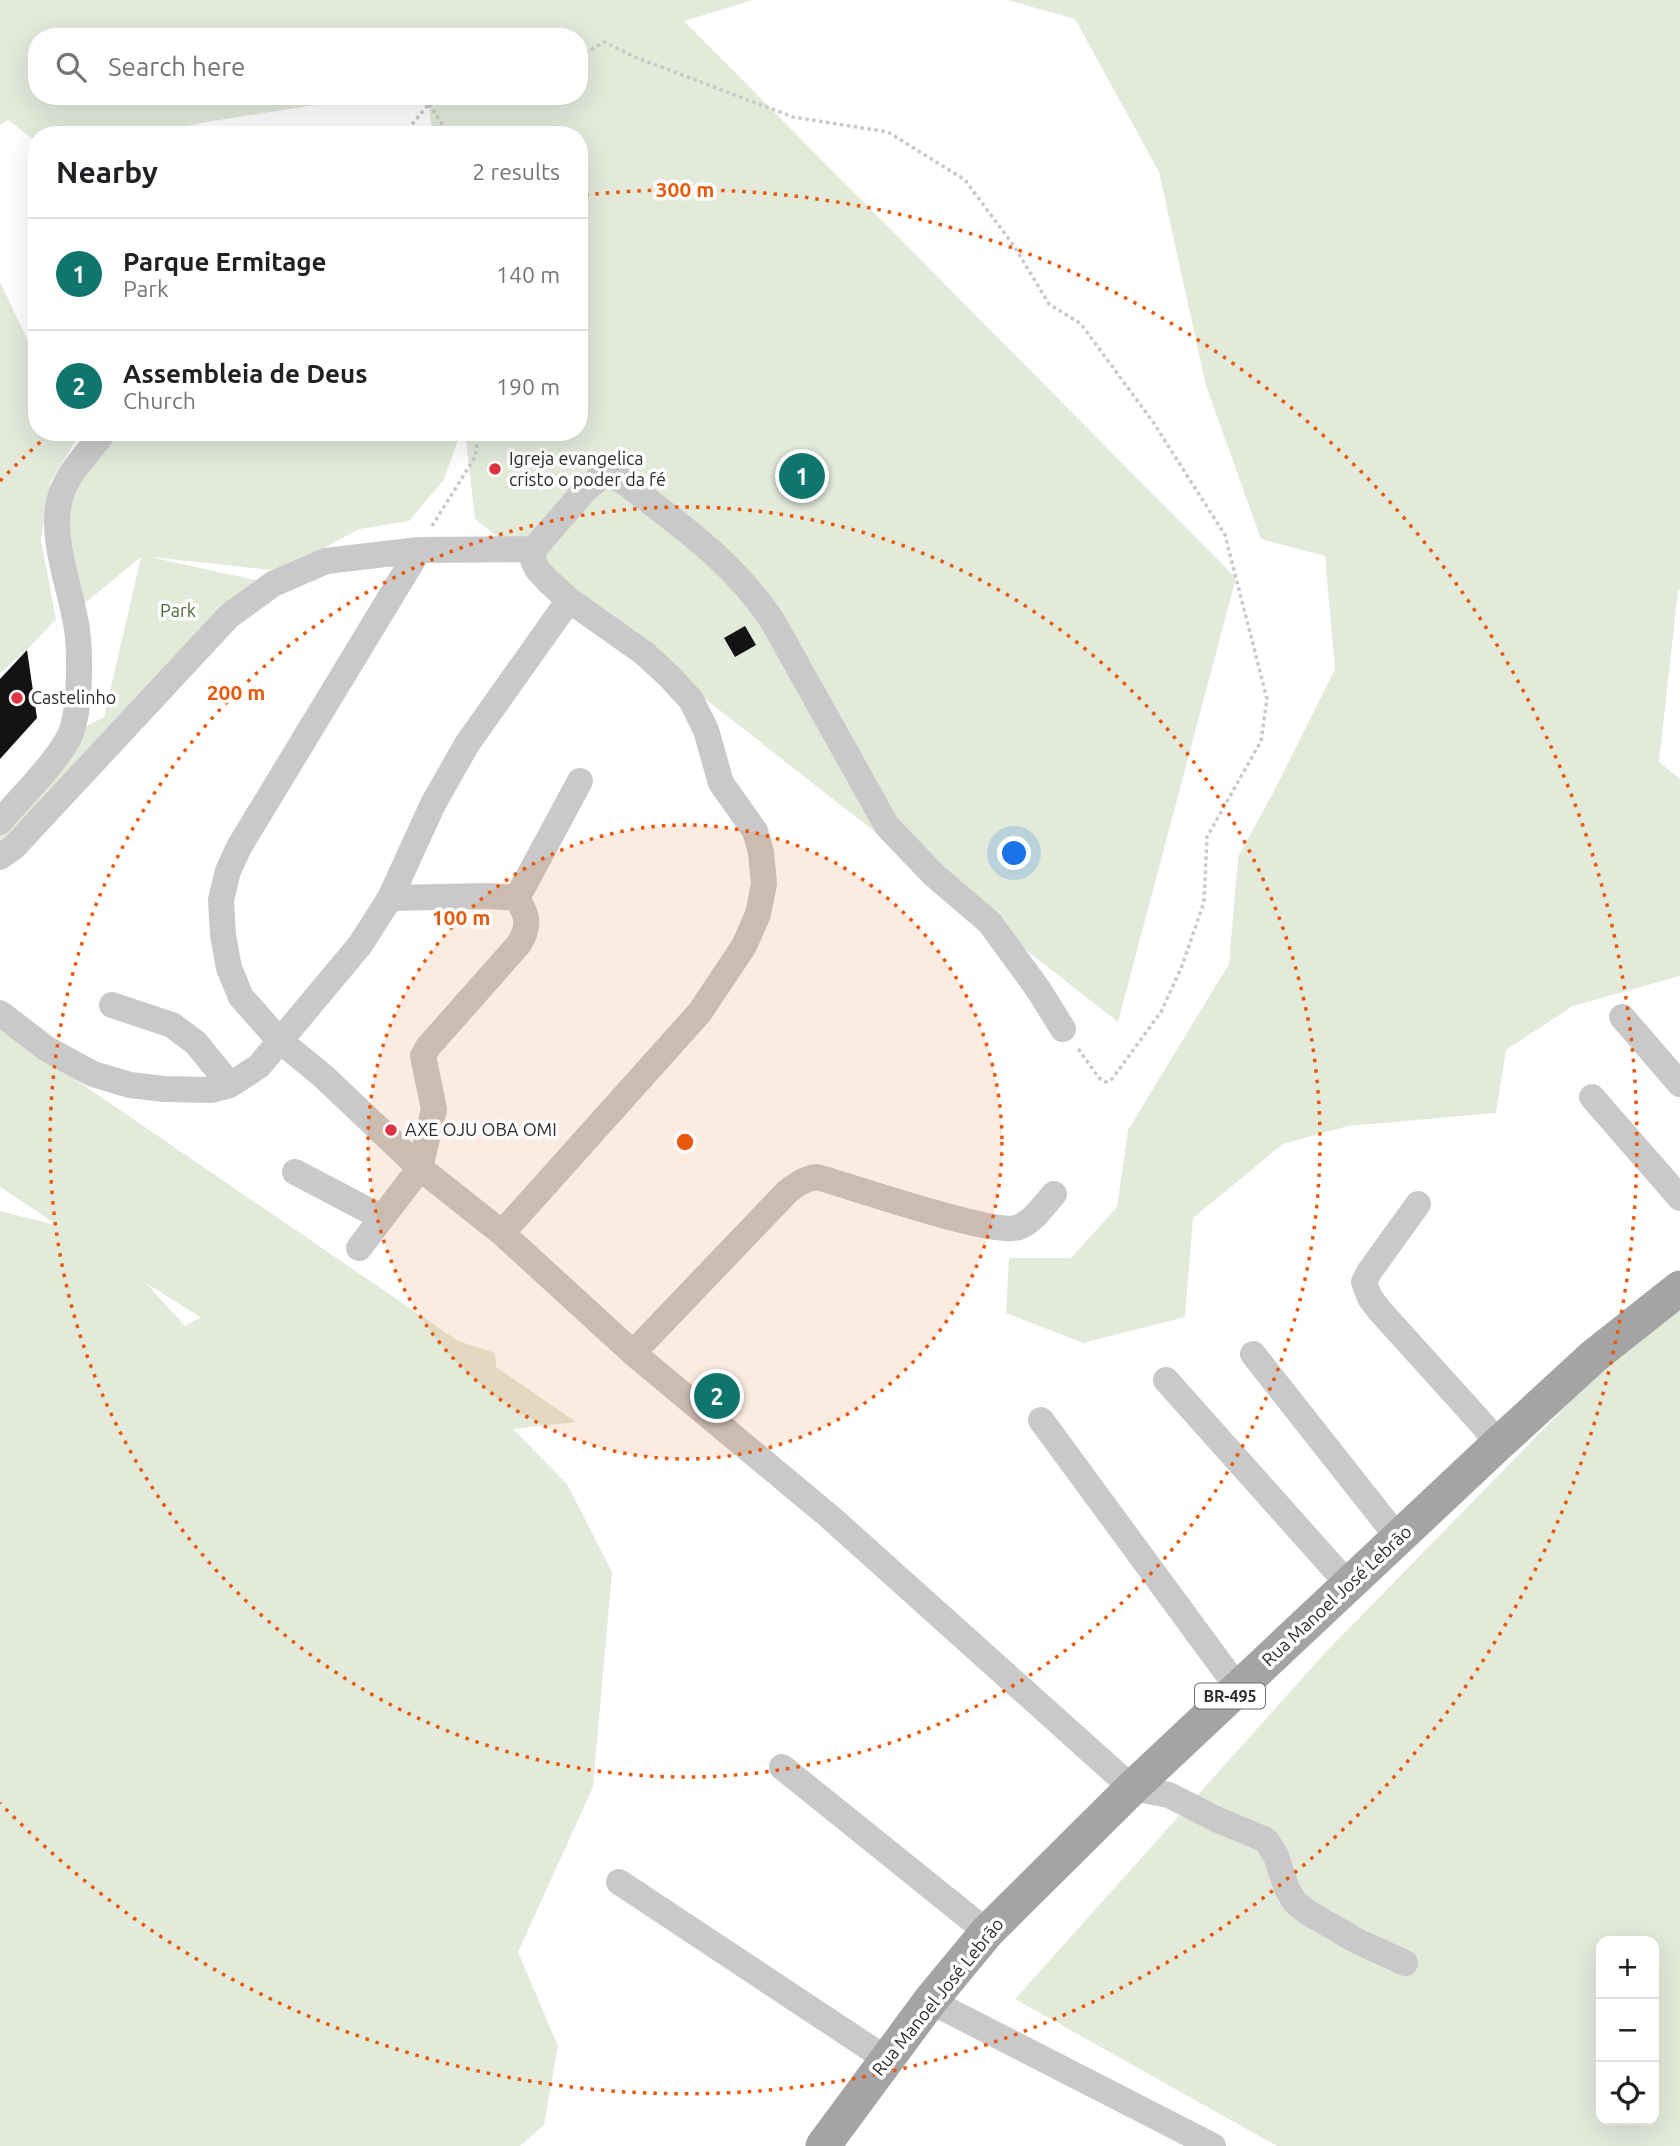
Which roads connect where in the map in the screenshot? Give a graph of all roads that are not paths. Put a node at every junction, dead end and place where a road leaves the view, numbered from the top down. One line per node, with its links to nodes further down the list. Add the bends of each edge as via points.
1 (97, 441): 6 (street, via 65,484 57,516 76,623 77,710 58,753)
2 (419, 550): 3 (street); 7 (street, via 326,561 273,584 229,616); 14 (street, via 228,871 221,900 229,968 241,997)
3 (534, 550): 4 (street, via 537,569); 13 (street, via 604,474 627,484 710,549 753,592 772,620 887,826 990,923)
4 (569, 600): 8 (street, via 467,744 433,804); 24 (street, via 644,653 691,700 706,730 721,783 755,831 763,898 744,946 700,1012)
5 (580, 781): 9 (street)
6 (0, 822)
7 (0, 857)
8 (390, 898): 9 (street); 14 (street, via 360,945)
9 (517, 898): 18 (street, via 528,921 527,932 423,1056 434,1109)
10 (112, 1004): 16 (street, via 172,1025 196,1043)
11 (0, 1013): 16 (street, via 47,1049 93,1074 164,1089 212,1090)
12 (1622, 1017): 15 (street)
13 (1063, 1028)
14 (279, 1040): 16 (street, via 259,1066); 18 (street)
15 (1680, 1084)
16 (230, 1085)
17 (1592, 1097): 21 (street)
18 (420, 1168): 23 (street); 24 (street)
19 (295, 1172): 23 (street)
20 (1054, 1194): 27 (street, via 1033,1218 1005,1230 811,1178 787,1192)
21 (1680, 1198)
22 (1418, 1204): 31 (street, via 1364,1282 1380,1311)
23 (381, 1217): 25 (street)
24 (502, 1233): 27 (street)
25 (359, 1248)
26 (1680, 1288): 31 (main road, Rua Manoel José Lebrão / BR-495, via 1594,1356)
27 (633, 1353): 36 (street, via 830,1517)
28 (1253, 1354): 32 (street)
29 (1166, 1380): 33 (street)
30 (1041, 1420): 34 (street)
31 (1497, 1445): 32 (main road, Rua Manoel José Lebrão / BR-495)
32 (1399, 1539): 33 (main road, Rua Manoel José Lebrão / BR-495)
33 (1348, 1584): 34 (main road, Rua Manoel José Lebrão / BR-495)
34 (1238, 1688): 36 (main road, Rua Manoel José Lebrão / BR-495)
35 (782, 1768): 38 (street)
36 (1132, 1788): 38 (main road, Rua Manoel José Lebrão / BR-495); 39 (street, via 1169,1795 1266,1840 1295,1902 1357,1941)
37 (618, 1882): 41 (street)
38 (987, 1932): 40 (main road, Rua Manoel José Lebrão / BR-495)
39 (1405, 1963)
40 (930, 2001): 41 (main road, Rua Manoel José Lebrão / BR-495); 43 (street)
41 (886, 2059): 42 (main road, Rua Manoel José Lebrão / BR-495)
42 (823, 2146)
43 (1213, 2146)

